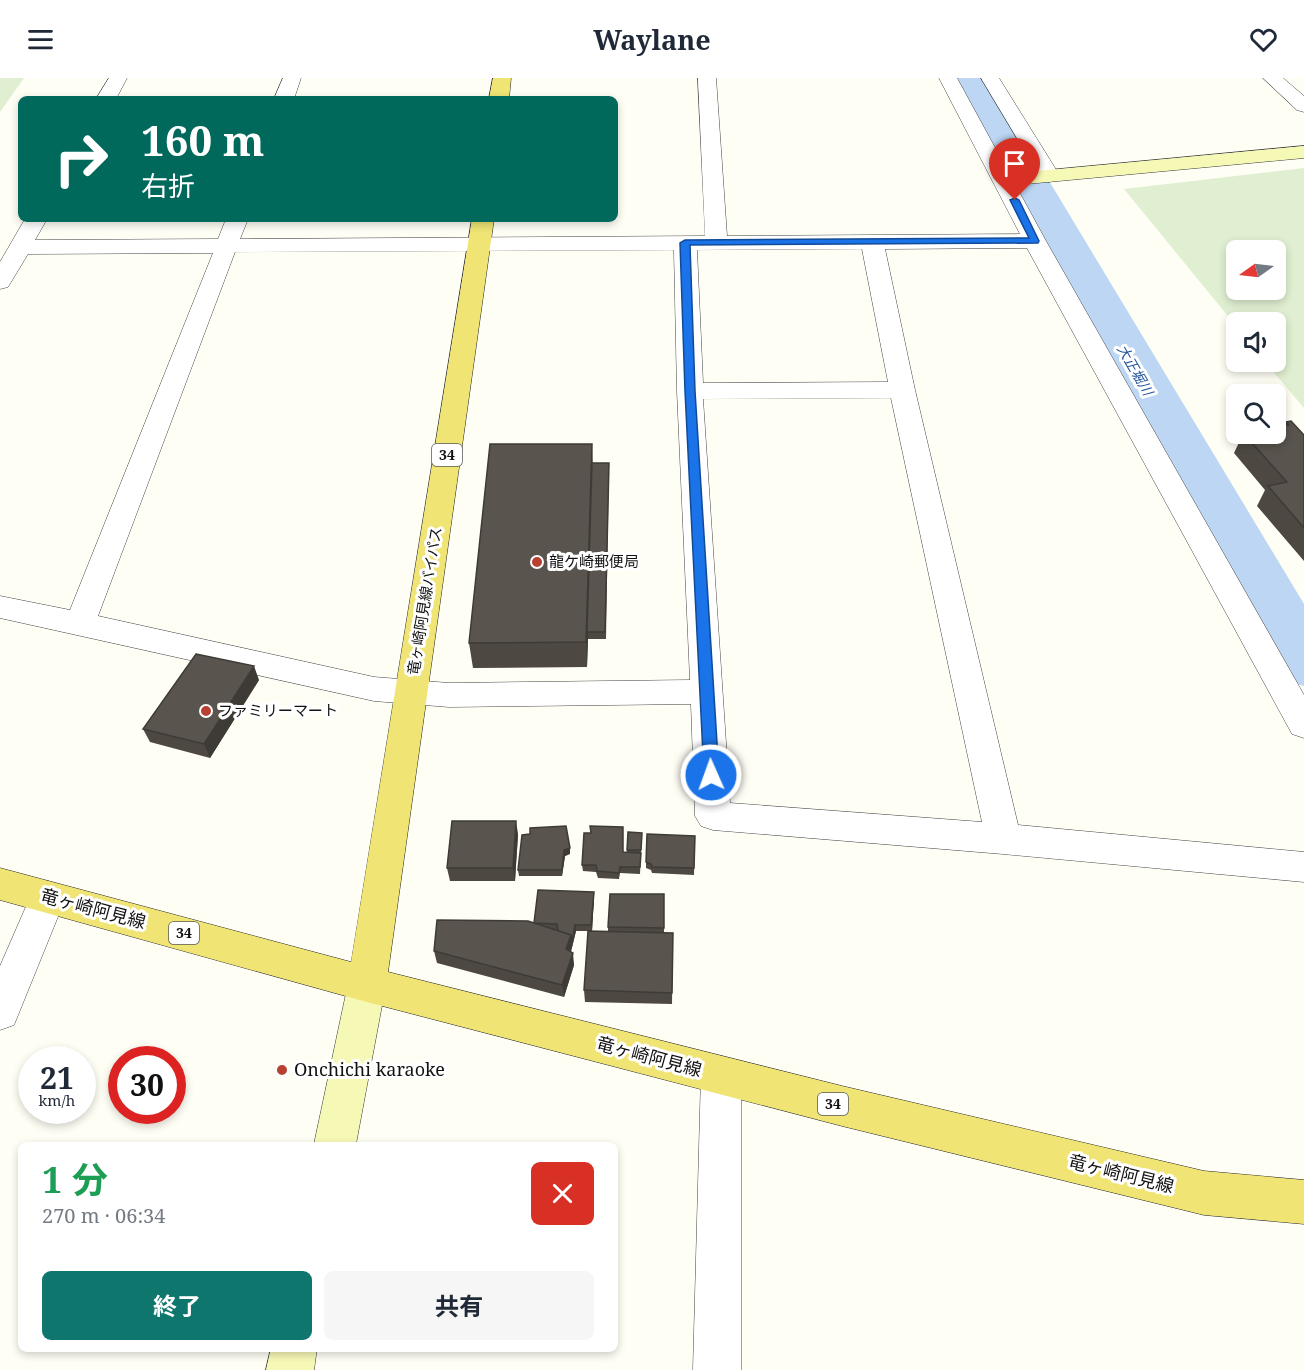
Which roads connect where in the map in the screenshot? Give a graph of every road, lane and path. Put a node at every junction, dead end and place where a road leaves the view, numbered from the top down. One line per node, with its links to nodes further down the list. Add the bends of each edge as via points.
1 (118, 78): 8 (street)
2 (292, 78): 9 (street)
3 (502, 78): 10 (main road)
4 (706, 78): 19 (street)
5 (948, 78): 14 (street)
6 (990, 78): 13 (street)
7 (1272, 78): 11 (street)
8 (108, 96)
9 (285, 96)
10 (499, 96)
11 (1304, 106)
12 (1304, 152): 13 (street)
13 (1049, 176): 14 (street)
14 (1005, 180): 18 (street)
15 (34, 222): 23 (street)
16 (236, 222): 22 (street)
17 (481, 231): 21 (street); 22 (street); 29 (main road, 竜ヶ崎阿見線バイパス / 34)
18 (1035, 241): 20 (street); 31 (street)
19 (716, 242): 20 (street); 21 (street)
20 (872, 242): 25 (street)
21 (685, 243): 26 (street)
22 (226, 245): 23 (street); 28 (street)
23 (20, 247): 24 (street)
24 (0, 282)
25 (902, 390): 26 (street); 32 (street)
26 (690, 391): 30 (street)
27 (0, 608): 28 (street)
28 (80, 623): 29 (street, via 358,686)
29 (411, 692): 30 (street, via 449,695); 36 (main road, 竜ヶ崎阿見線バイパス / 34)
30 (708, 692): 32 (street, via 713,816)
31 (1304, 725)
32 (1004, 839): 33 (street)
33 (1304, 867)
34 (0, 884): 35 (main road, 竜ヶ崎阿見線 / 34)
35 (48, 897): 36 (main road, 竜ヶ崎阿見線 / 34); 37 (street)
36 (367, 984): 38 (main road, 竜ヶ崎阿見線 / 34); 39 (street)
37 (0, 1012)
38 (721, 1075): 40 (main road, 竜ヶ崎阿見線 / 34, via 1204,1194); 43 (street)
39 (335, 1142)
40 (1304, 1202)
41 (293, 1352): 42 (street)
42 (290, 1370)
43 (717, 1370)

